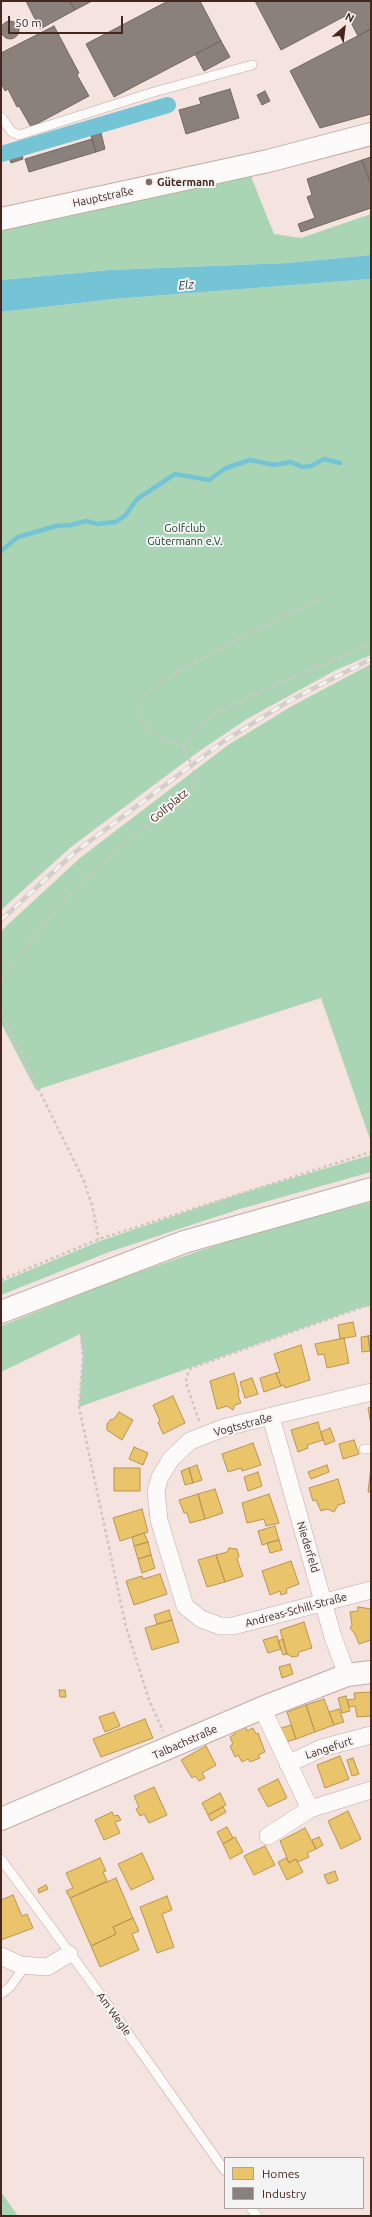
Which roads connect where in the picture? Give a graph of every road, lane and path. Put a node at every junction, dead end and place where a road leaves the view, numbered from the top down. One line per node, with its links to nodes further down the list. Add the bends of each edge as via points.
1 (252, 65): 2 (lane, via 154,92 19,135 12,132)
2 (1, 116)
3 (371, 134): 4 (main road, Hauptstraße, via 299,154)
4 (1, 219)
5 (322, 598): 7 (path, via 229,644 165,680 142,699 138,714 147,728 162,739)
6 (371, 644): 7 (path, via 206,718)
7 (184, 746): 8 (path, Golfplatz, via 197,780 193,787 124,844 64,900)
8 (1, 979)
9 (1, 1013): 12 (path, via 84,1181)
10 (371, 1152): 12 (path)
11 (371, 1189): 15 (main road, via 184,1242)
12 (99, 1239): 13 (path)
13 (1, 1280)
14 (371, 1304): 19 (path, via 190,1368 186,1378 187,1386)
15 (1, 1312)
16 (81, 1334): 27 (path, via 84,1357 79,1407 126,1627 149,1700)
17 (371, 1392): 18 (street, Vogtsstraße)
18 (271, 1417): 19 (street, Vogtsstraße, via 226,1427); 21 (street, Niederfeld)
19 (204, 1436): 22 (street, Vogtsstraße, via 190,1442 171,1459 160,1477 156,1491 159,1520 185,1606 200,1619)
20 (371, 1590): 21 (street, Andreas-Schill-Straße)
21 (325, 1602): 22 (street, Andreas-Schill-Straße, via 233,1626); 24 (street, Niederfeld, via 333,1637)
22 (220, 1626)
23 (371, 1672): 24 (main road, Talbachstraße)
24 (347, 1675): 25 (main road, Talbachstraße)
25 (262, 1708): 27 (main road, Talbachstraße); 28 (street)
26 (371, 1735): 28 (street, Langefurt, via 322,1748)
27 (171, 1748): 31 (main road, Talbachstraße)
28 (288, 1764): 30 (street)
29 (371, 1790): 30 (street)
30 (310, 1809): 32 (street)
31 (1, 1819)
32 (268, 1836)
33 (1, 1859): 34 (lane, Am Wegle)
34 (69, 1954): 36 (street, via 47,1968); 38 (lane, Am Wegle)
35 (1, 1956): 36 (street)
36 (25, 1966): 37 (lane, via 10,1987)
37 (1, 1994)
38 (224, 2170)

